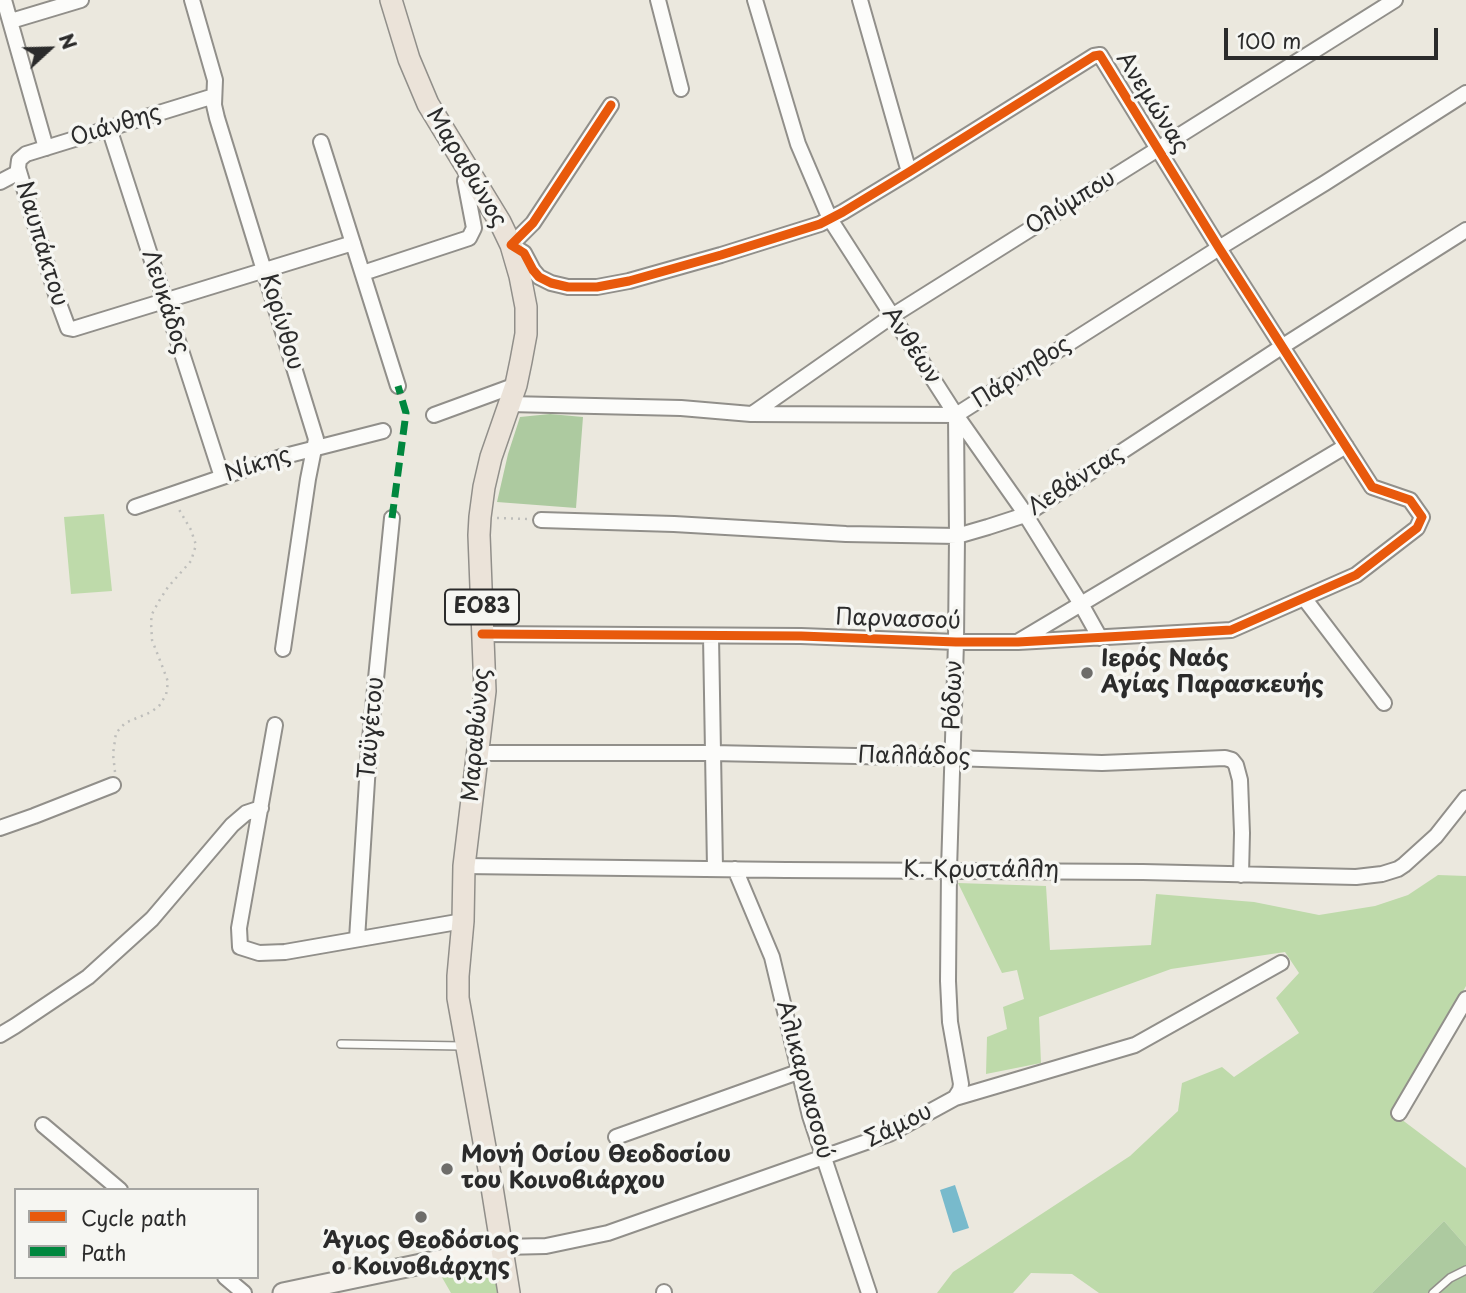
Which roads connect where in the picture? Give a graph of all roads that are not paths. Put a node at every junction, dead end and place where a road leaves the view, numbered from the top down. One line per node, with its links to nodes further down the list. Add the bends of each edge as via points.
1 (4, 0): 9 (street, Ναυπάκτου)
2 (81, 0): 9 (street)
3 (192, 0): 12 (street, Κορίνθου, via 215,80)
4 (391, 0): 20 (main road, Μαραθώνος / ΕΟ83, via 422,92)
5 (658, 0): 10 (street)
6 (755, 0): 22 (street, Ανθέων, via 798,144)
7 (860, 0): 19 (street)
8 (1395, 0): 17 (street, Ολύμπου)
9 (10, 22): 16 (street, Ναυπάκτου)
10 (681, 89)
11 (1466, 93): 26 (street, Πάρνηθος)
12 (214, 96): 14 (street, Οιάνθης); 27 (street, Κορίνθου)
13 (611, 105): 25 (street, via 533,223)
14 (109, 128): 16 (street, Οιάνθης); 29 (street, Λευκάδος)
15 (321, 142): 24 (street)
16 (46, 148): 18 (street, Οιάνθης, via 26,154)
17 (1158, 148): 19 (street, Ανεμώνας, via 1100,55); 26 (street, Ανεμώνας); 30 (street, Ολύμπου)
18 (19, 166): 21 (street, Οιάνθης, via 13,177); 29 (street, Ναυπάκτου, via 68,328)
19 (909, 172): 22 (street, Ανεμώνας)
20 (471, 176): 25 (main road, Μαραθώνος / ΕΟ83); 28 (street, via 465,181 474,229 469,238)
21 (0, 182)
22 (831, 219): 25 (street, Ανεμώνας, via 721,255 597,287 546,282 522,251); 30 (street, Ανθέων)
23 (1466, 230): 31 (street, Λεβάντας)
24 (353, 243): 27 (street); 28 (street)
25 (511, 245): 33 (main road, Μαραθώνος / ΕΟ83, via 526,307 526,334)
26 (1219, 248): 31 (street, Ανεμώνας); 36 (street, Πάρνηθος)
27 (265, 270): 29 (street); 39 (street, Κορίνθου)
28 (363, 273): 32 (street)
29 (164, 301): 40 (street, Λευκάδος)
30 (892, 316): 34 (street, Ολύμπου); 36 (street, Ανθέων)
31 (1283, 346): 38 (street, Ανεμώνας); 42 (street, Λεβάντας)
32 (398, 386)
33 (512, 394): 34 (street, Πάρνηθος); 35 (street); 48 (main road, Μαραθώνος / ΕΟ83, via 491,457 480,517)
34 (751, 414): 36 (street, Πάρνηθος)
35 (434, 415)
36 (956, 415): 42 (street, Ανθέων); 45 (street, Ρόδων)
37 (383, 431): 39 (street, Νίκης)
38 (1346, 446): 46 (street, Ανεμώνας, via 1373,487 1410,500 1422,517 1417,528 1356,575); 47 (street)
39 (316, 447): 40 (street, Νίκης); 53 (street, Κορίνθου)
40 (222, 477): 41 (street, Νίκης)
41 (135, 507)
42 (1025, 515): 45 (street, Λεβάντας); 47 (street, Ανθέων)
43 (392, 518): 69 (street, Ταϋγέτου, via 369,749)
44 (541, 520): 45 (street, Λεβάντας)
45 (957, 536): 51 (street, Ρόδων)
46 (1304, 597): 50 (street, Παρνασσού, via 1231,631); 54 (street)
47 (1081, 604): 50 (street, Ανθέων); 52 (street)
48 (482, 634): 49 (street, Παρνασσού); 56 (main road, Μαραθώνος / ΕΟ83, via 485,691)
49 (711, 636): 51 (street, Παρνασσού); 57 (street)
50 (1100, 638): 52 (street, Παρνασσού)
51 (956, 642): 52 (street, Παρνασσού); 58 (street, Ρόδων)
52 (1018, 642)
53 (283, 649)
54 (1384, 703)
55 (275, 725): 61 (street)
56 (477, 752): 57 (street, Παλλάδος); 63 (main road, Μαραθώνος / ΕΟ83)
57 (712, 753): 58 (street, Παλλάδος); 64 (street)
58 (952, 758): 66 (street, Ρόδων); 67 (street, Παλλάδος, via 1102,763 1232,760 1239,771 1242,799)
59 (113, 785): 62 (street)
60 (1466, 798): 67 (street, Κ. Κρυστάλλη, via 1429,843 1392,871 1356,877)
61 (261, 808): 69 (street, via 239,928 240,947 260,953 285,952); 72 (street, via 232,825 152,919 89,977)
62 (0, 828)
63 (464, 866): 64 (street, Κ. Κρυστάλλη); 68 (main road, Μαραθώνος / ΕΟ83)
64 (715, 868): 65 (street, Κ. Κρυστάλλη)
65 (735, 869): 66 (street, Κ. Κρυστάλλη); 75 (street, Αλικαρνασσού, via 772,957)
66 (949, 870): 67 (street, Κ. Κρυστάλλη); 76 (street, Ρόδων, via 950,1022 961,1084)
67 (1241, 875)
68 (463, 921): 69 (street); 74 (main road, Μαραθώνος / ΕΟ83, via 458,998)
69 (357, 939)
70 (1281, 963): 76 (street, Σάμου, via 1135,1045)
71 (1466, 999): 77 (street)
72 (0, 1035)
73 (341, 1044): 74 (lane)
74 (467, 1046): 82 (main road, Μαραθώνος / ΕΟ83)
75 (798, 1072): 79 (street); 80 (street, Αλικαρνασσού)
76 (955, 1098): 80 (street, Σάμου, via 889,1135)
77 (1399, 1113)
78 (43, 1125): 81 (street)
79 (616, 1137)
80 (822, 1157): 82 (street, Σάμου, via 608,1233 546,1246); 88 (street, Αλικαρνασσού)
81 (118, 1188)
82 (502, 1247): 86 (street); 87 (main road, Μαραθώνος / ΕΟ83)
83 (1466, 1270): 89 (lane)
84 (227, 1279): 85 (street)
85 (244, 1293)
86 (283, 1293)
87 (509, 1293)
88 (869, 1293)
89 (1433, 1293)

